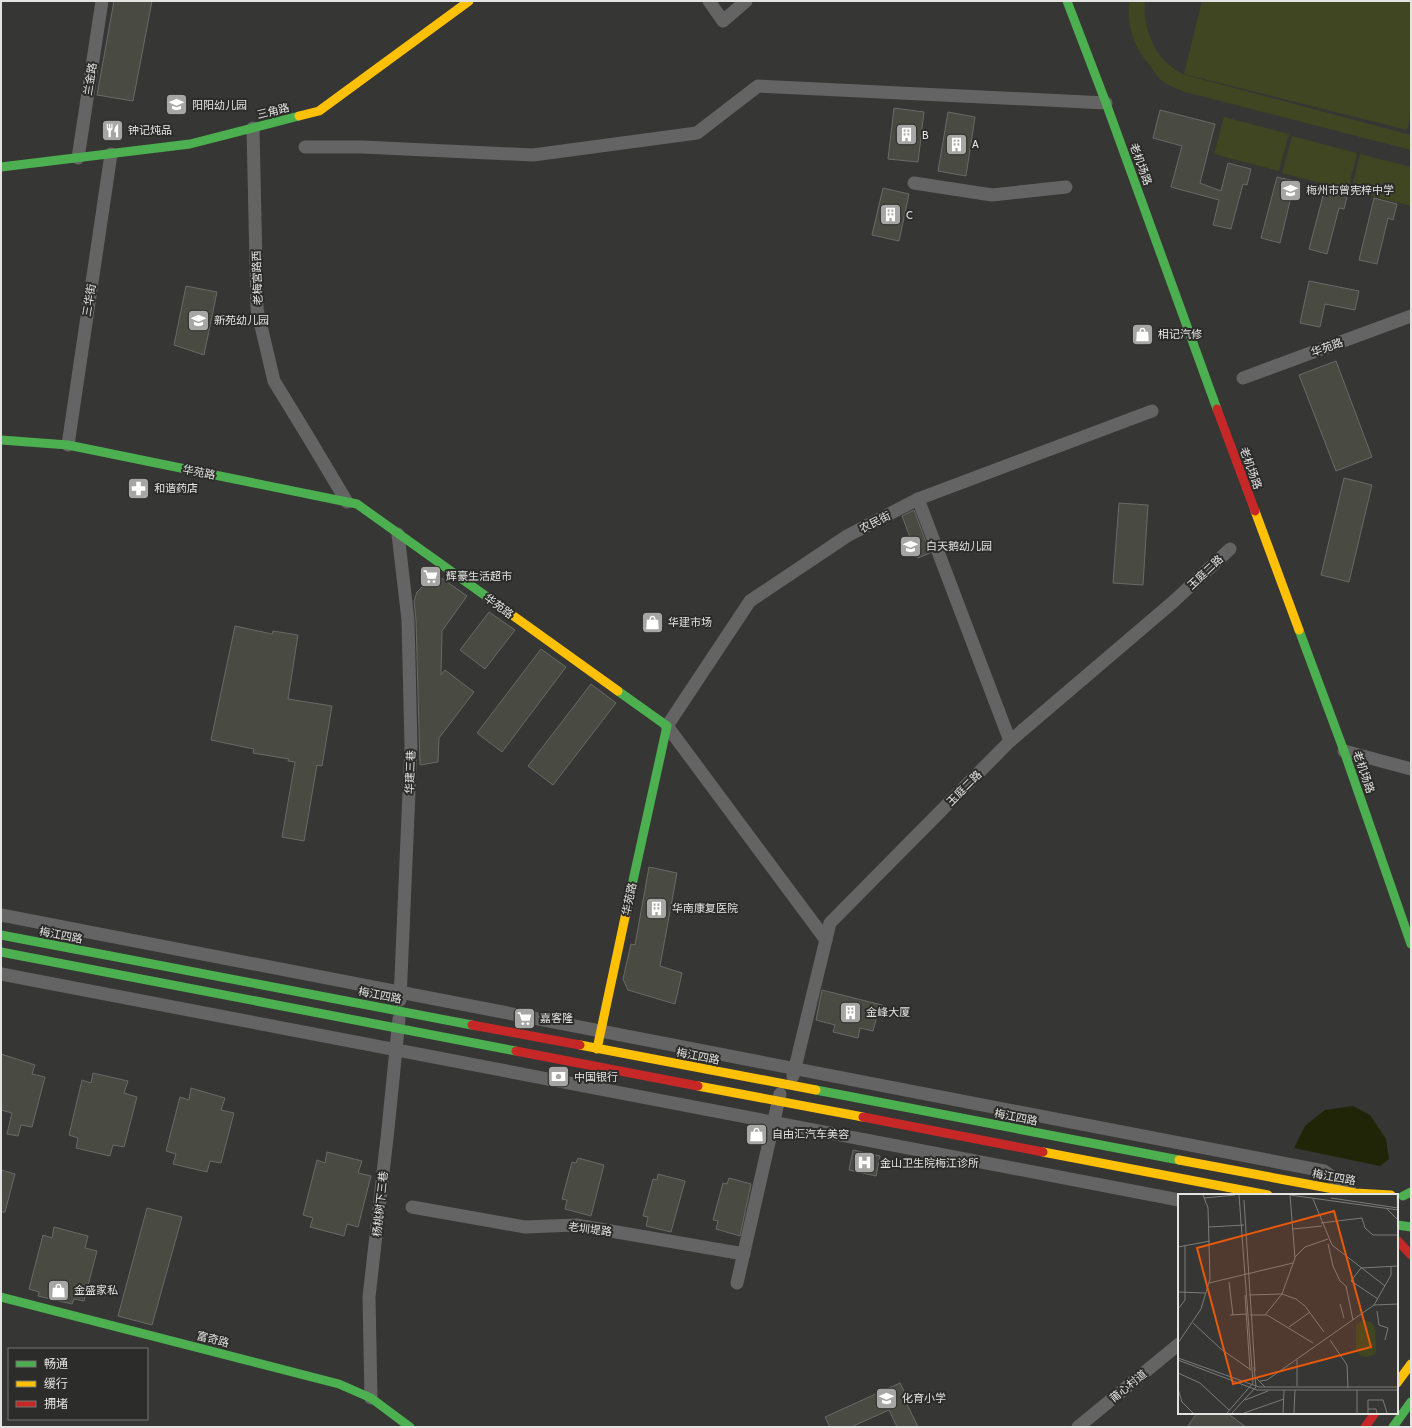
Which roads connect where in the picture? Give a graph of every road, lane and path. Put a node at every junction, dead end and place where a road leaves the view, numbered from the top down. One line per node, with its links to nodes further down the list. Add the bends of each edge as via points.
1 (102, 1): 10 (street, 兰金路)
2 (469, 1): 7 (street, 三角路, via 319,111)
3 (709, 1): 4 (street, via 723,21)
4 (746, 1)
5 (1067, 1): 6 (street, 老机场路)
6 (1106, 103): 8 (street, via 758,86 697,133 533,155 363,147); 25 (street, 老机场路, via 1212,398)
7 (253, 128): 9 (street, 三角路, via 190,144); 20 (street, 老梅宮路西, via 257,309 274,382)
8 (305, 147)
9 (111, 154): 10 (street, 三角路); 18 (street, 三华街)
10 (78, 158): 11 (street, 三角路)
11 (1, 167)
12 (914, 183): 13 (street, via 992,195)
13 (1066, 187)
14 (1411, 316): 15 (street, 华苑路)
15 (1243, 378)
16 (1152, 411): 19 (street, 农民街)
17 (1, 440): 18 (street, 华苑路)
18 (68, 445): 20 (street, 华苑路)
19 (918, 499): 23 (street, 农民街, via 847,536 750,601); 24 (street)
20 (347, 502): 21 (street, 华苑路, via 357,504)
21 (398, 534): 23 (street, 华苑路); 33 (street, 华建三巷, via 408,620 411,746)
22 (1230, 549): 24 (street, 玉庭二路, via 1173,602)
23 (667, 726): 29 (street); 34 (street, 华苑路)
24 (1010, 741): 29 (street, 玉庭二路, via 830,923)
25 (1344, 751): 26 (street); 30 (street, 老机场路)
26 (1411, 769)
27 (1, 915): 36 (street, via 1324,1171)
28 (1, 935): 33 (street, 梅江四路)
29 (826, 940): 35 (street, 玉庭二路)
30 (1411, 944)
31 (1, 952): 37 (street)
32 (1, 974): 39 (street)
33 (399, 1011): 34 (street, 梅江四路); 51 (street, 杨桃树下三巷, via 369,1297)
34 (597, 1049): 35 (street, 梅江四路)
35 (786, 1085): 36 (street, 梅江四路); 44 (street, 玉庭二路)
36 (1355, 1193): 38 (street, 梅江四路)
37 (1263, 1194)
38 (1373, 1194)
39 (1178, 1200)
40 (412, 1207): 44 (street, 老圳堤路, via 525,1227 576,1225)
41 (1398, 1225): 42 (street)
42 (1411, 1228)
43 (1398, 1241): 45 (street)
44 (744, 1254): 46 (street, 玉庭二路)
45 (1411, 1255)
46 (737, 1282)
47 (1, 1297): 51 (street, 富奇路, via 339,1384)
48 (1178, 1345): 55 (street, 莆心村道)
49 (1411, 1364): 50 (street)
50 (1398, 1382)
51 (370, 1398): 54 (street, 富奇路)
52 (1411, 1402): 57 (street)
53 (1374, 1414): 56 (street)
54 (410, 1427)
55 (1078, 1427)
56 (1365, 1427)
57 (1393, 1427)

